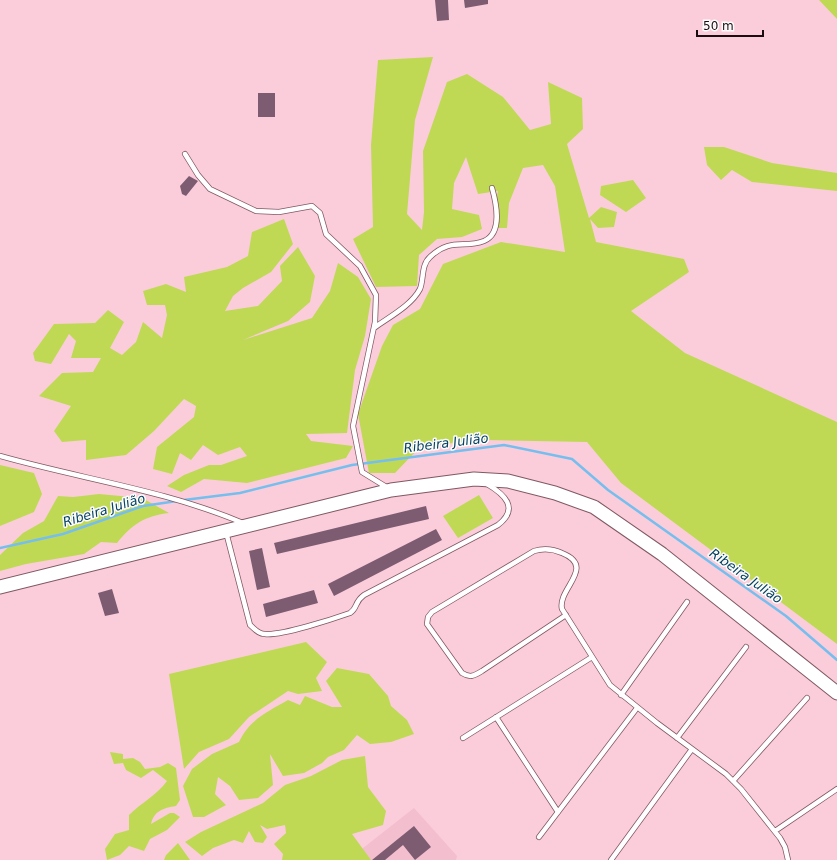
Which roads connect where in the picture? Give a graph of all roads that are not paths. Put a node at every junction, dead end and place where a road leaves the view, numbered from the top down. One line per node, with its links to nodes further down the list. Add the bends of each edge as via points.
1 (185, 154): 3 (lane, via 210,189 256,211 279,212 312,206 320,213 326,234 360,266 376,295)
2 (492, 188): 3 (lane, via 496,202 496,218 490,236 485,241 454,244 430,256 426,262 420,288 415,295)
3 (374, 328): 6 (lane, via 353,426 362,472)
4 (0, 456): 7 (lane, via 152,493 220,514)
5 (474, 479): 6 (main road); 8 (lane, via 487,484 504,497 509,510 501,523 364,595 356,601 354,610 350,613 266,635 250,625); 14 (main road, via 522,484 594,506 662,554)
6 (391, 490): 7 (main road)
7 (246, 525): 8 (main road)
8 (225, 530): 9 (main road)
9 (0, 587)
10 (687, 602): 15 (lane)
11 (566, 616): 11 (lane, via 474,676 462,673 427,624 432,612 543,548 568,555 574,560 577,570 575,577 561,604); 13 (lane)
12 (746, 647): 20 (lane)
13 (592, 657): 15 (lane, via 610,685); 18 (lane)
14 (837, 693)
15 (621, 695): 17 (lane)
16 (807, 698): 22 (lane)
17 (637, 708): 20 (lane); 24 (lane)
18 (496, 717): 19 (lane); 24 (lane)
19 (463, 738)
20 (677, 738): 21 (lane)
21 (692, 749): 22 (lane); 27 (lane)
22 (733, 781): 25 (lane)
23 (837, 789): 25 (lane)
24 (558, 812): 26 (lane)
25 (775, 831): 28 (lane, via 785,847)
26 (539, 837)
27 (611, 860)
28 (788, 860)

